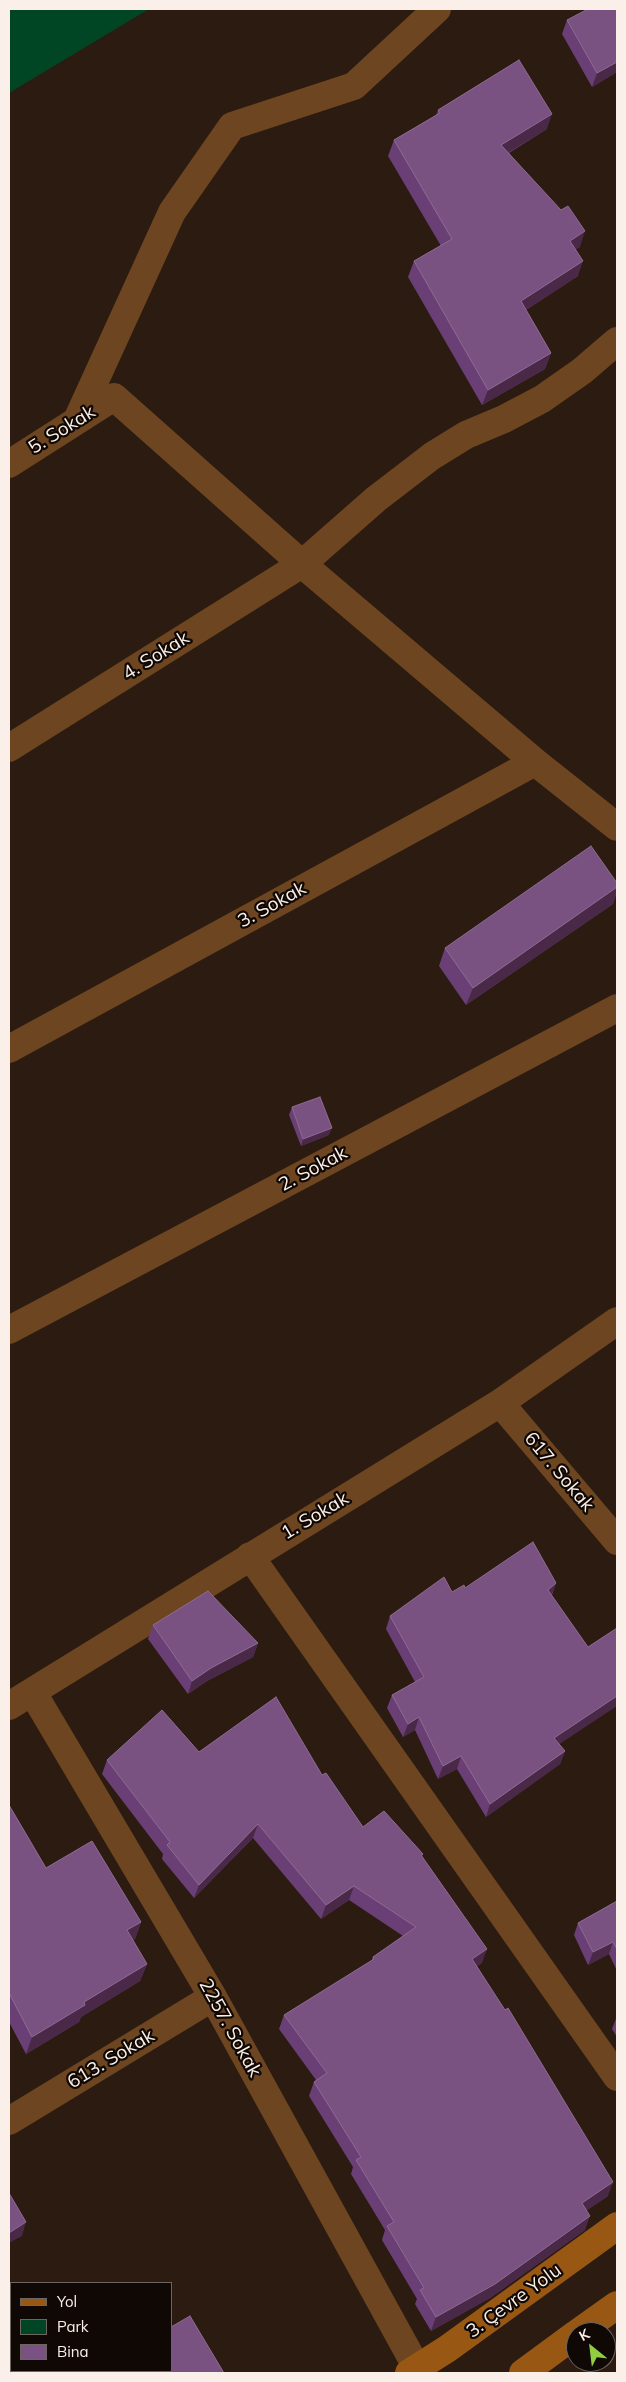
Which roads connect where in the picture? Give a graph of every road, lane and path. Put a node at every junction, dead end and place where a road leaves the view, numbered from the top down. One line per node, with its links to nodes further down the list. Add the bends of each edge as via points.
1 (437, 9): 3 (street, via 354,86 232,126 172,212)
2 (617, 341): 5 (street, 4. Sokak, via 582,371 542,398 466,435 432,456 376,499)
3 (78, 420): 4 (street, 5. Sokak); 5 (street, 5. Sokak, via 114,397)
4 (9, 464)
5 (302, 564): 6 (street, 4. Sokak); 7 (street)
6 (9, 748)
7 (535, 762): 8 (street); 10 (street, 3. Sokak)
8 (617, 827)
9 (617, 1008): 12 (street, 2. Sokak)
10 (9, 1049)
11 (617, 1321): 13 (street, 1. Sokak)
12 (9, 1330)
13 (500, 1403): 14 (street, 617. Sokak); 15 (street, 1. Sokak)
14 (617, 1541)
15 (250, 1556): 16 (street, 1. Sokak); 19 (street)
16 (33, 1693): 17 (street, 1. Sokak); 18 (street, 2257. Sokak)
17 (9, 1706)
18 (213, 1997): 20 (street, 613. Sokak); 25 (street, 2257. Sokak)
19 (617, 2077)
20 (9, 2121)
21 (617, 2226): 25 (main road, 3. Çevre Yolu)
22 (617, 2304): 23 (main road)
23 (593, 2322)
24 (566, 2341): 26 (main road)
25 (413, 2371)
26 (523, 2373)

